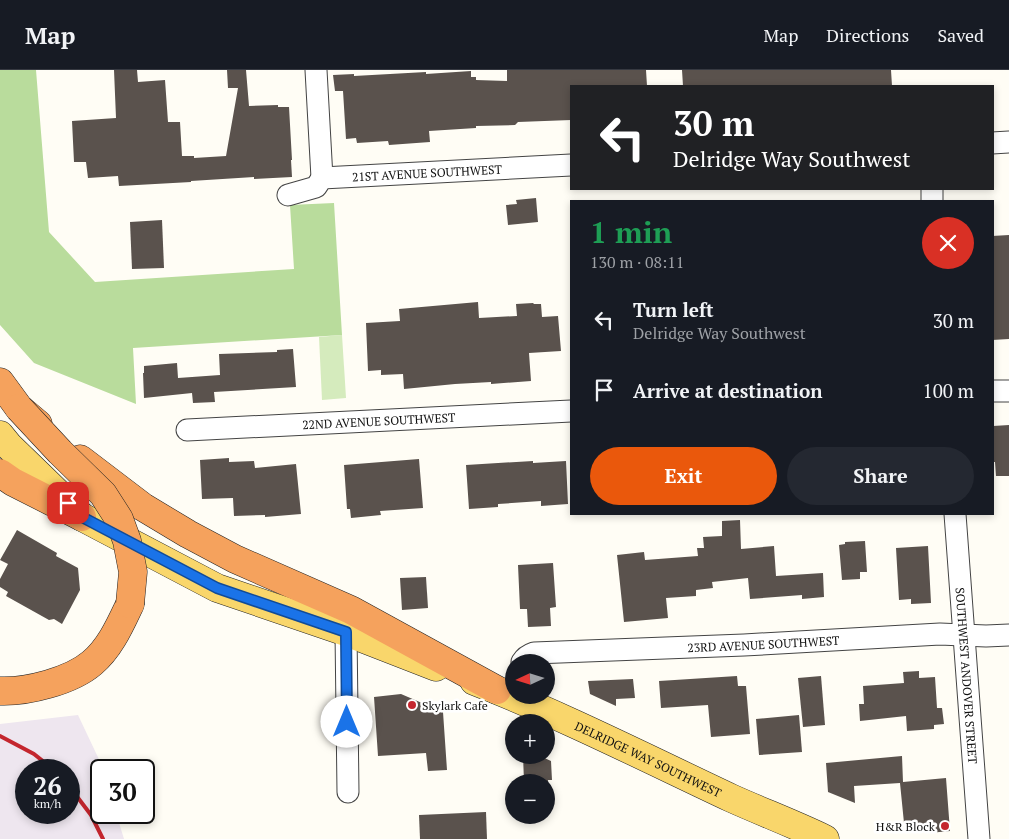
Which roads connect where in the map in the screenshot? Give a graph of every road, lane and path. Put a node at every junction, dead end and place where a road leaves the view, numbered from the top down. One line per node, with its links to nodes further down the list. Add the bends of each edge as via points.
1 (316, 70): 5 (street)
2 (1009, 142): 3 (street)
3 (994, 143)
4 (570, 165): 5 (street, 21ST AVENUE SOUTHWEST)
5 (322, 178): 6 (street, via 316,187)
6 (288, 195)
7 (0, 382): 10 (highway)
8 (994, 391): 9 (street)
9 (1009, 391)
10 (19, 408): 21 (highway, bridge, via 143,506 188,534 235,559 351,610); 23 (highway, bridge, via 103,494 118,519 127,541 132,572 130,604 106,648 92,664 69,678 42,686)
11 (570, 411): 12 (street, 22ND AVENUE SOUTHWEST)
12 (187, 430)
13 (0, 435): 16 (main road, DELRIDGE WAY SOUTHWEST)
14 (0, 473): 16 (highway)
15 (955, 515): 18 (street, SOUTHWEST ANDOVER STREET)
16 (82, 517): 17 (main road, DELRIDGE WAY SOUTHWEST, via 217,588)
17 (346, 632): 22 (main road, DELRIDGE WAY SOUTHWEST); 25 (street)
18 (964, 635): 19 (street, 23RD AVENUE SOUTHWEST); 20 (street, 23RD AVENUE SOUTHWEST); 27 (street, SOUTHWEST ANDOVER STREET)
19 (1009, 635)
20 (529, 654)
21 (505, 687)
22 (505, 688)
23 (0, 691)
24 (539, 704): 26 (main road, DELRIDGE WAY SOUTHWEST, via 766,814)
25 (348, 792)
26 (825, 839)
27 (979, 839)

